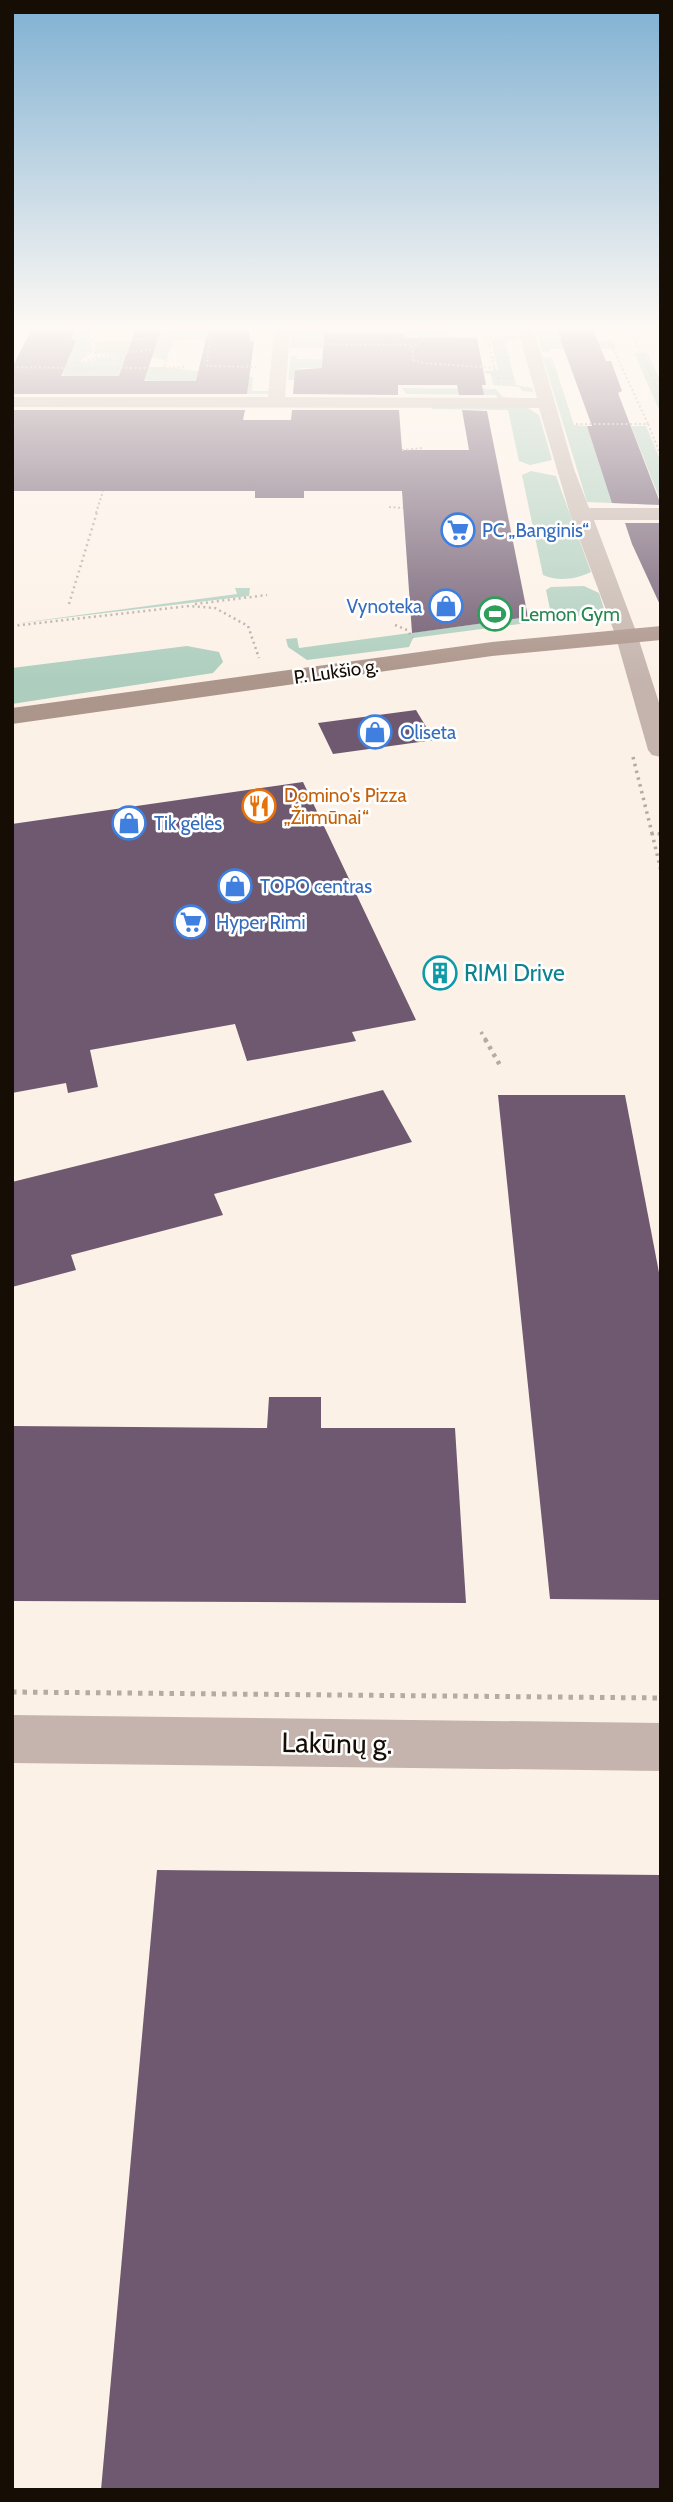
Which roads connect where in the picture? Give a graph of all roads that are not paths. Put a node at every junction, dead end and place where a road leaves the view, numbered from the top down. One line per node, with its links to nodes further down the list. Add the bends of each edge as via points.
1 (560, 447): 2 (street)
2 (580, 513): 3 (street); 5 (street)
3 (661, 514)
4 (661, 633): 5 (street, P. Lukšio g.)
5 (626, 634): 6 (street, P. Lukšio g.); 7 (street)
6 (12, 716)
7 (661, 750)
8 (12, 1739): 9 (street, Lakūnų g.)
9 (661, 1747)

